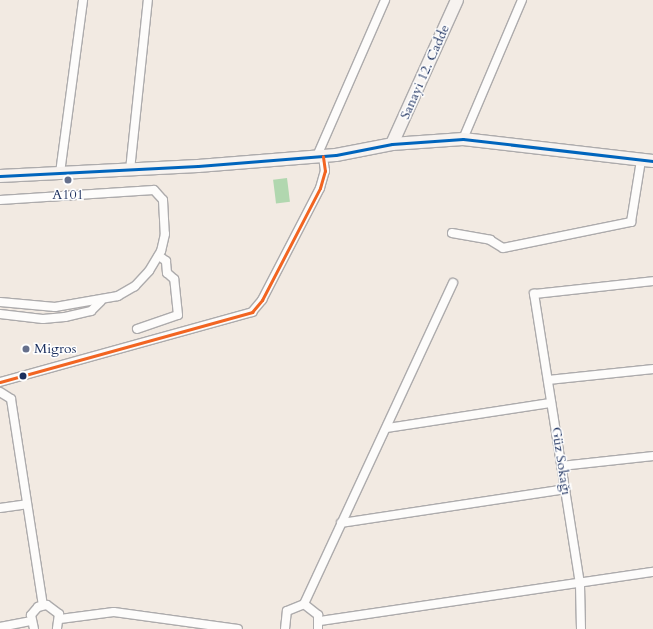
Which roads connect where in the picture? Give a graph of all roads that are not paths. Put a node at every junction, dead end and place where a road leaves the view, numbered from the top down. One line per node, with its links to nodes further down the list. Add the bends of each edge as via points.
1 (83, 0): 11 (street)
2 (148, 0): 10 (street)
3 (385, 0): 8 (street)
4 (457, 0): 7 (main road, Sanayi 12. Cadde)
5 (522, 0): 6 (street)
6 (462, 139): 7 (main road); 9 (main road)
7 (392, 144): 8 (main road)
8 (320, 156): 10 (main road); 24 (street, via 325,171 320,188 262,300 252,312)
9 (647, 160): 14 (street, via 631,222 503,248 490,240)
10 (130, 170): 11 (main road)
11 (60, 173): 12 (main road)
12 (0, 176)
13 (0, 200): 15 (street, via 154,190 163,200 165,234)
14 (452, 233)
15 (159, 256): 18 (street, via 135,286); 21 (street, via 166,261 167,273 174,279 178,315)
16 (653, 282): 23 (street, Güz Sokağı, via 534,294)
17 (453, 283): 27 (street)
18 (101, 301): 19 (street, via 98,298 55,307); 20 (street, via 90,311 65,317)
19 (0, 302)
20 (0, 314)
21 (137, 329)
22 (653, 369): 23 (street)
23 (548, 380): 26 (street, Güz Sokağı)
24 (0, 382)
25 (0, 392): 31 (street, via 11,399)
26 (551, 403): 27 (street); 29 (street, Güz Sokağı)
27 (388, 428): 33 (street)
28 (653, 456): 29 (street)
29 (561, 466): 30 (street, Güz Sokağı)
30 (565, 489): 33 (street); 35 (street, Güz Sokağı)
31 (27, 504): 32 (street); 37 (street)
32 (0, 508)
33 (341, 523): 36 (street)
34 (653, 572): 35 (street)
35 (580, 584): 40 (street); 45 (street, Güz Sokağı)
36 (304, 604): 40 (street, via 315,610); 44 (street, via 287,611)
37 (43, 605): 38 (street, via 56,610); 39 (street, via 34,610)
38 (60, 619): 42 (street); 43 (street, via 114,612)
39 (32, 625): 41 (street)
40 (319, 625)
41 (0, 627)
42 (57, 629)
43 (238, 629)
44 (285, 629)
45 (581, 629)

